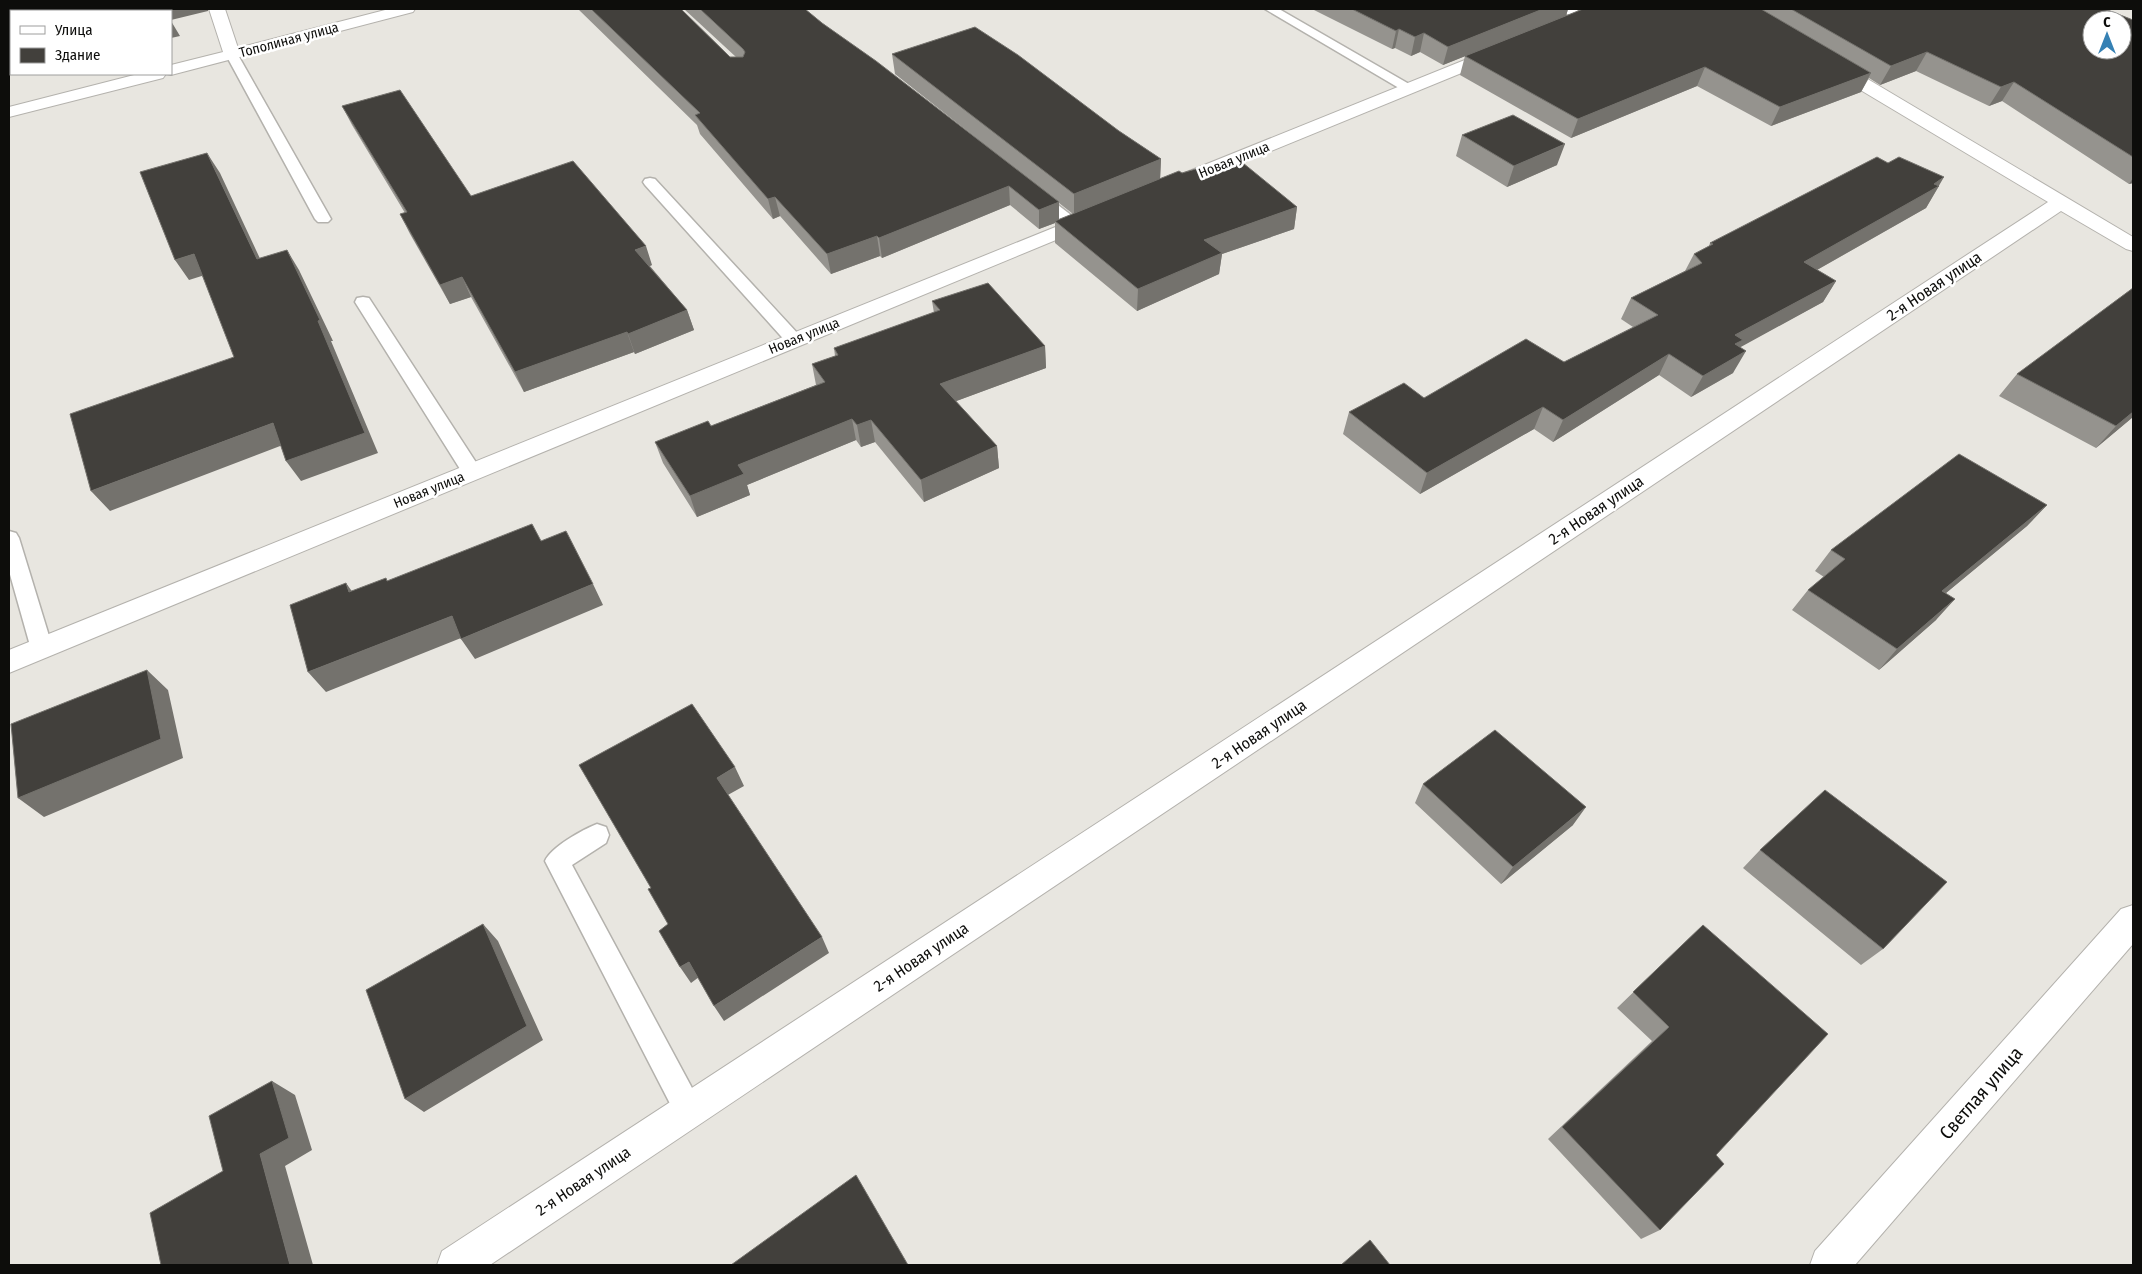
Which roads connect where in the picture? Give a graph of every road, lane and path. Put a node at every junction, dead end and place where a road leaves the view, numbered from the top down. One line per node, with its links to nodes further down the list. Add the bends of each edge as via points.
1 (217, 9): 7 (street)
2 (407, 9): 7 (street, Тополиная улица)
3 (1271, 9): 11 (lane)
4 (1582, 12): 5 (street)
5 (1555, 28)
6 (1519, 44): 11 (street, Новая улица)
7 (232, 54): 9 (street, Тополиная улица); 18 (lane)
8 (1814, 54): 16 (street)
9 (172, 70)
10 (153, 75): 12 (street)
11 (1409, 88): 15 (street, Новая улица)
12 (9, 112)
13 (650, 182): 22 (lane)
14 (1022, 183): 19 (lane)
15 (1147, 196)
16 (2062, 202): 20 (street); 29 (street, 2-я Новая улица)
17 (1111, 210): 19 (street, Новая улица)
18 (323, 219)
19 (1075, 225): 22 (street, Новая улица)
20 (2133, 245)
21 (363, 302): 23 (lane)
22 (794, 340): 23 (street, Новая улица)
23 (472, 472): 25 (street, Новая улица)
24 (9, 538): 25 (lane)
25 (42, 649): 26 (street, Новая улица)
26 (9, 662)
27 (597, 835): 29 (lane, via 557,861)
28 (2133, 920): 31 (street, Светлая улица)
29 (689, 1111): 30 (street, 2-я Новая улица)
30 (456, 1265)
31 (1830, 1265)

